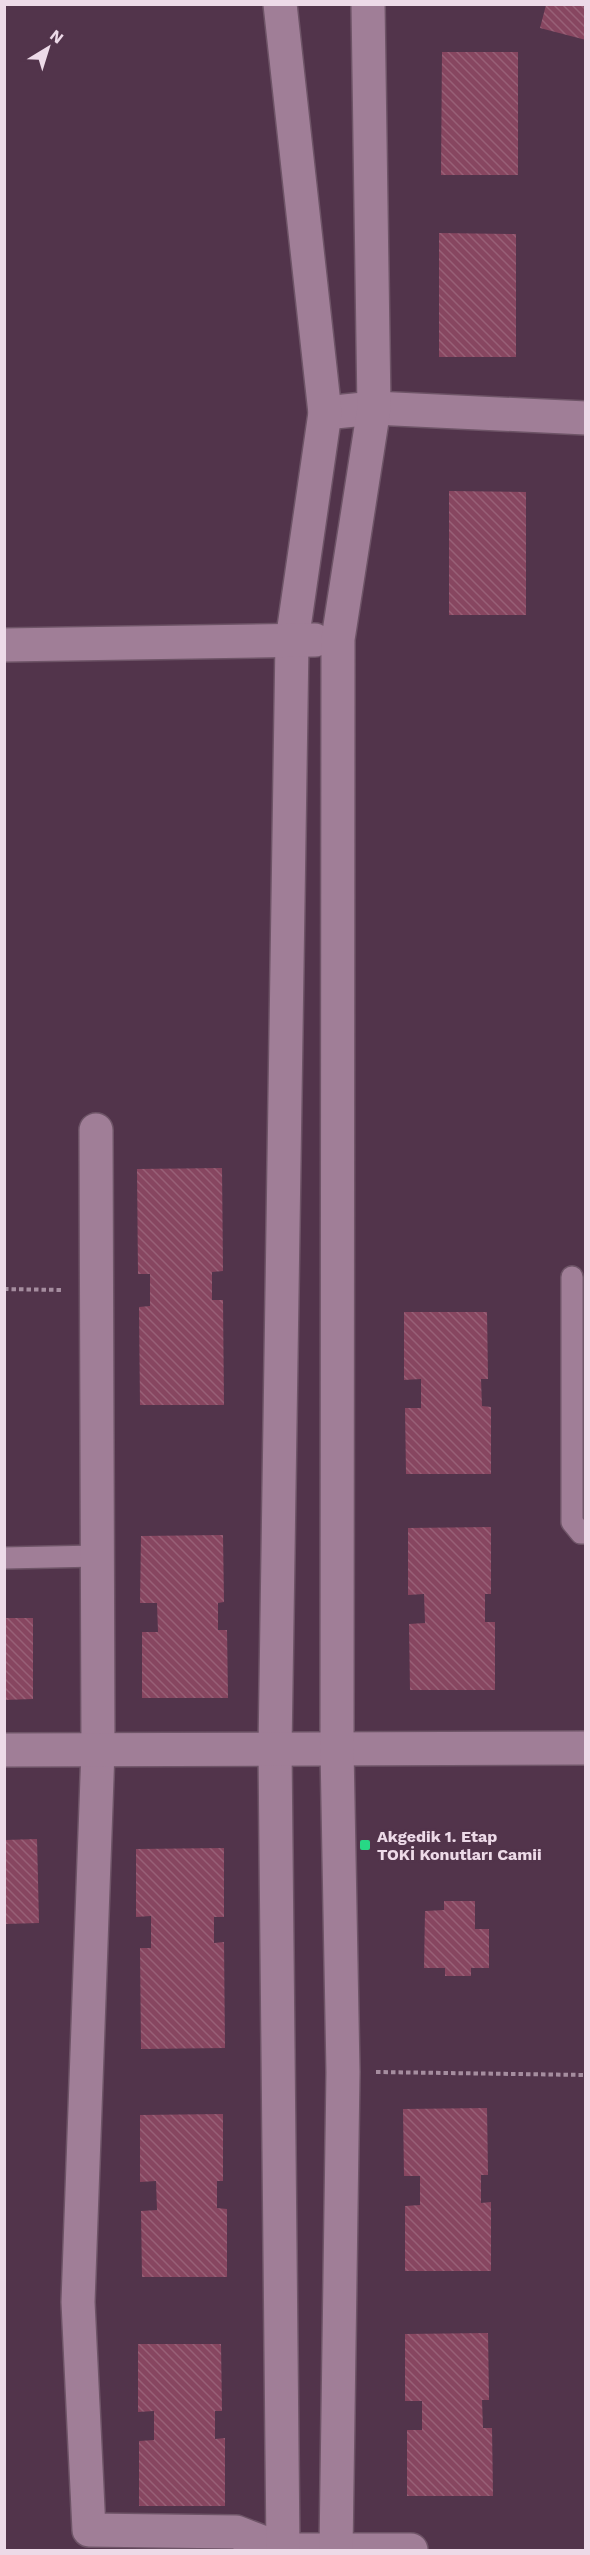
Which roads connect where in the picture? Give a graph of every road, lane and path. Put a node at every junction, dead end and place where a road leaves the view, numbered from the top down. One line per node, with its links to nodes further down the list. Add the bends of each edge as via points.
1 (280, 4): 4 (street)
2 (368, 4): 3 (street)
3 (374, 408): 4 (street); 5 (street); 6 (street)
4 (325, 413): 7 (street)
5 (585, 418)
6 (338, 639): 7 (street); 18 (street)
7 (292, 641): 8 (street); 17 (street)
8 (4, 645)
9 (96, 1130): 12 (street)
10 (572, 1277): 13 (lane, via 572,1522)
11 (4, 1289): 12 (path)
12 (97, 1290): 14 (street)
13 (585, 1533)
14 (97, 1556): 15 (lane); 20 (street)
15 (4, 1558)
16 (585, 1748): 18 (street)
17 (275, 1749): 18 (street); 20 (street); 23 (street)
18 (337, 1749): 21 (street)
19 (4, 1750): 20 (street)
20 (98, 1750): 23 (street, via 78,2302 89,2529 236,2532)
21 (343, 2072): 22 (path); 24 (street)
22 (585, 2075)
23 (283, 2550): 24 (street)
24 (336, 2550): 25 (street)
25 (411, 2550)

